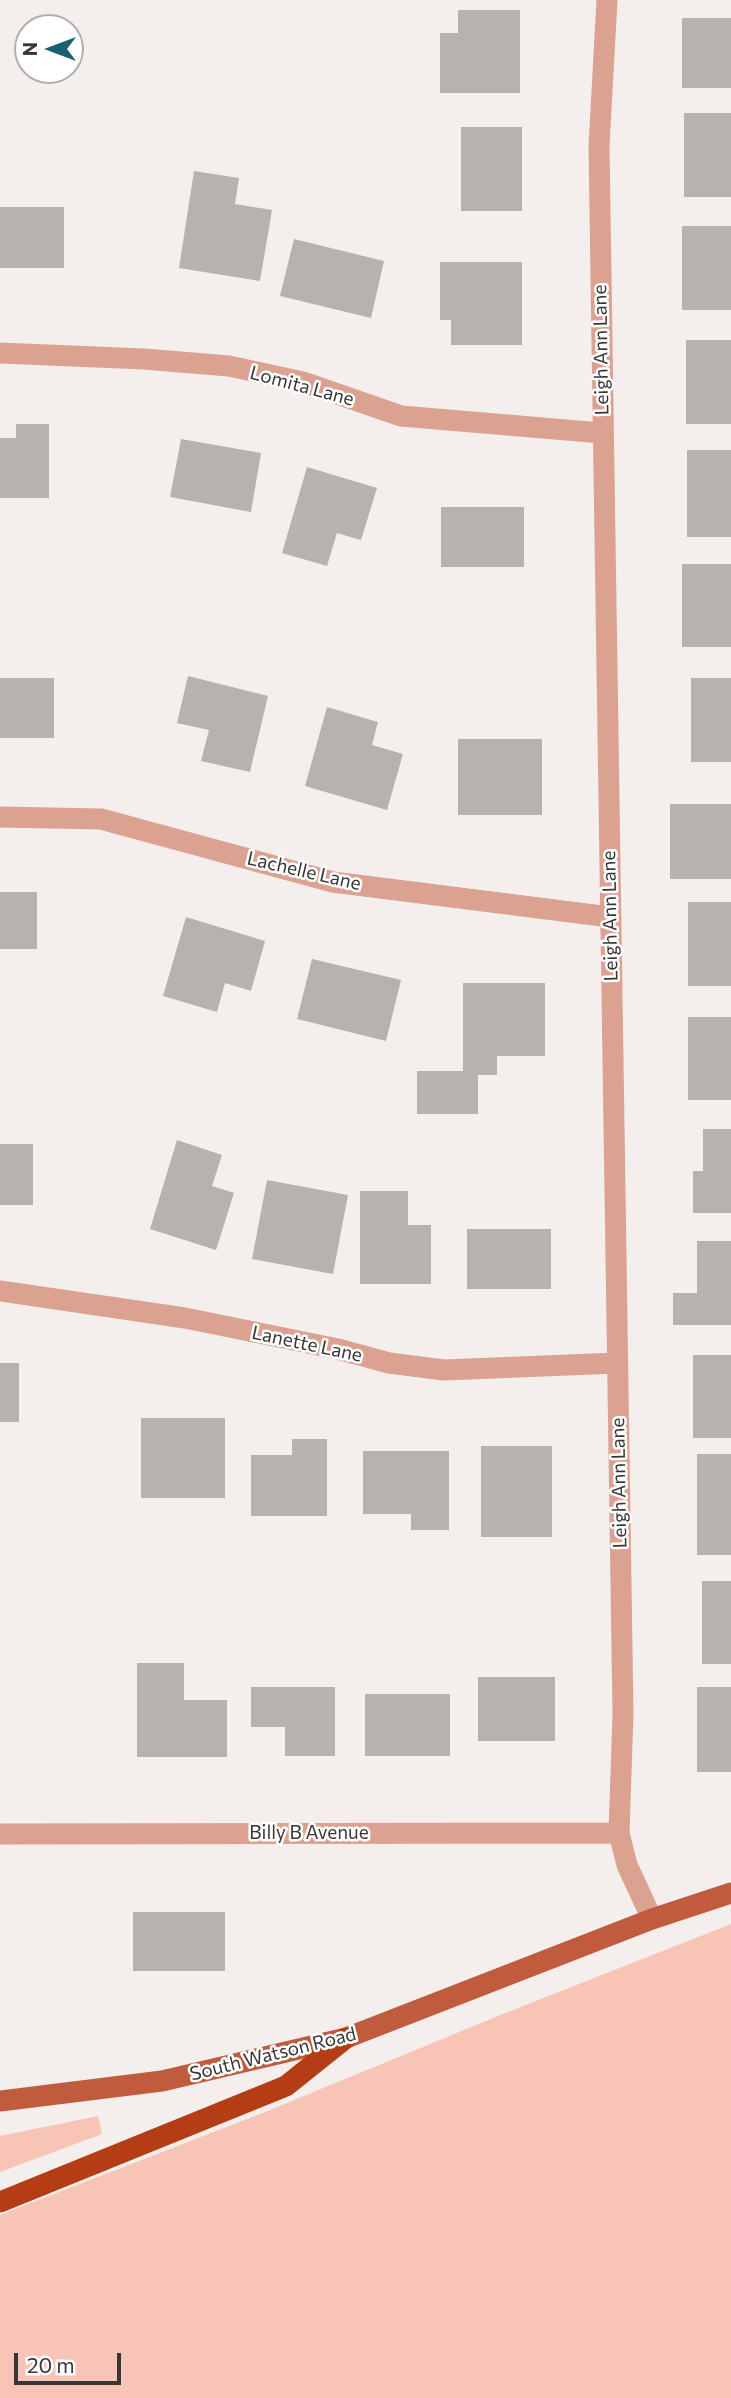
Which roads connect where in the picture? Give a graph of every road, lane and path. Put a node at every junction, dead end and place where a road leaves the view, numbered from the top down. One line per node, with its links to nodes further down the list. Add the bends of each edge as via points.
1 (607, 0): 3 (street, Leigh Ann Lane, via 599,146)
2 (0, 353): 3 (street, Lomita Lane, via 229,366 303,382 401,416)
3 (602, 433): 5 (street, Leigh Ann Lane)
4 (0, 817): 5 (street, Lachelle Lane, via 101,819 333,882)
5 (610, 917): 7 (street, Leigh Ann Lane)
6 (0, 1291): 7 (street, Lanette Lane, via 185,1318 389,1363 444,1370)
7 (617, 1363): 8 (street, Leigh Ann Lane, via 623,1714)
8 (619, 1833): 9 (street, Billy B Avenue); 11 (street, via 627,1865)
9 (0, 1834)
10 (731, 1893): 11 (main road, South Watson Road)
11 (652, 1919): 12 (main road, South Watson Road)
12 (346, 2038): 13 (main road, South Watson Road, via 162,2081); 14 (highway, via 286,2086)
13 (0, 2101)
14 (0, 2202)

